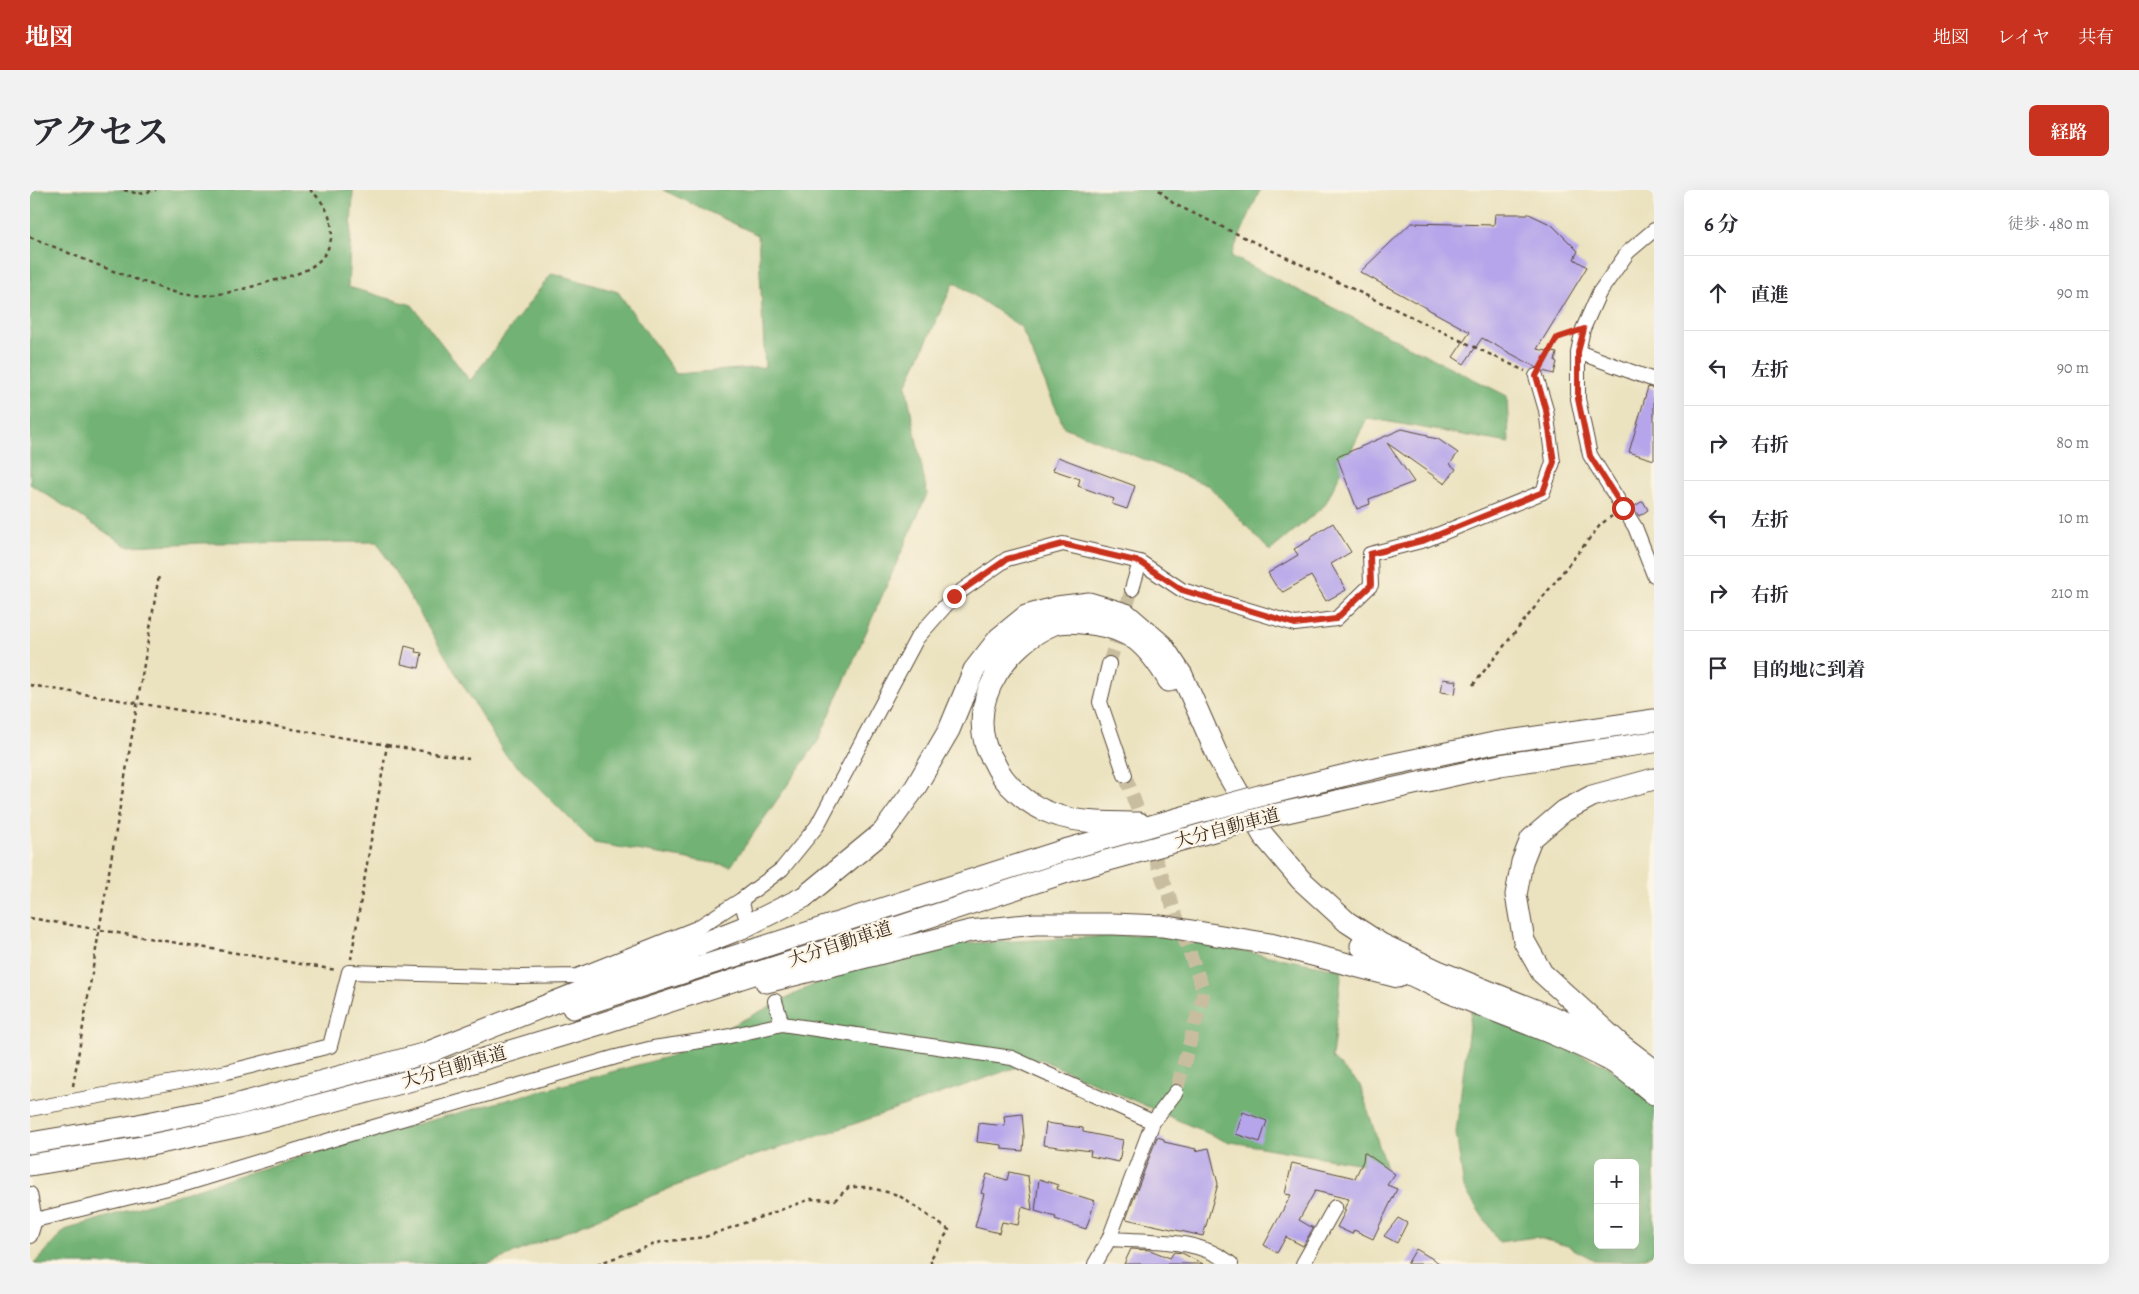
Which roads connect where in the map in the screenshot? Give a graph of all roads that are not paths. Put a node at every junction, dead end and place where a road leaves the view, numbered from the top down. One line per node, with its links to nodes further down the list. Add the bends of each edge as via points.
1 (1654, 230): 2 (street, via 1628,252 1598,293)
2 (1578, 352): 4 (street); 6 (street, via 1578,399 1590,456 1635,527)
3 (1536, 376): 5 (street, via 1546,410 1554,462 1543,492 1425,540 1370,554 1371,585 1336,619 1295,624 1182,590)
4 (1654, 380)
5 (1140, 562): 7 (street); 23 (street, via 1063,544 1007,559 954,596 918,638 817,826 782,869 743,907 577,976 348,972 330,1046 227,1072)
6 (1654, 575)
7 (1132, 589)
8 (1109, 664): 11 (street, via 1100,702)
9 (1654, 720): 13 (highway, 大分自動車道, bridge, via 1494,743 1375,768 1263,795)
10 (1654, 742): 16 (highway, 大分自動車道, bridge, via 1500,765 1273,815 957,906)
11 (1125, 774)
12 (1654, 779): 18 (highway, via 1592,796 1564,811 1531,839 1522,862 1516,896 1524,941 1542,973)
13 (1165, 824): 14 (highway, via 1084,822 1053,814 1029,803 998,772 984,742 982,714 991,686 1005,660 1019,645 1054,624 1084,623 1112,628 1136,640 1155,660 1180,697 1252,840 1266,860 1291,888 1348,938 1384,962); 19 (highway, 大分自動車道, via 1041,857)
14 (1427, 984): 16 (highway, via 1270,944 1162,926 1035,924 970,931); 22 (highway, via 1614,1062)
15 (775, 1001): 17 (street)
16 (600, 1024): 26 (highway, 大分自動車道, via 427,1076 240,1126 141,1147)
17 (782, 1024): 24 (street, via 1012,1058); 29 (street, via 616,1057 185,1184)
18 (1620, 1044): 19 (highway, via 1438,971 1381,944 1348,922 1301,880 1263,835 1219,759 1182,676 1162,645 1126,614 1089,603 1057,607 1026,616 998,638 974,670 949,730 915,788 883,832 804,897 742,928); 20 (highway)
19 (421, 1055): 25 (highway, 大分自動車道, via 235,1105)
20 (1654, 1070)
21 (1176, 1092): 24 (street)
22 (1654, 1094)
23 (30, 1110)
24 (1153, 1122): 31 (street)
25 (30, 1143)
26 (30, 1165)
27 (30, 1194): 29 (street)
28 (1335, 1207): 34 (street)
29 (35, 1220): 30 (street)
30 (30, 1236)
31 (1109, 1239): 32 (street); 33 (street, via 1184,1244 1219,1255)
32 (1095, 1264)
33 (1231, 1264)
34 (1303, 1264)

